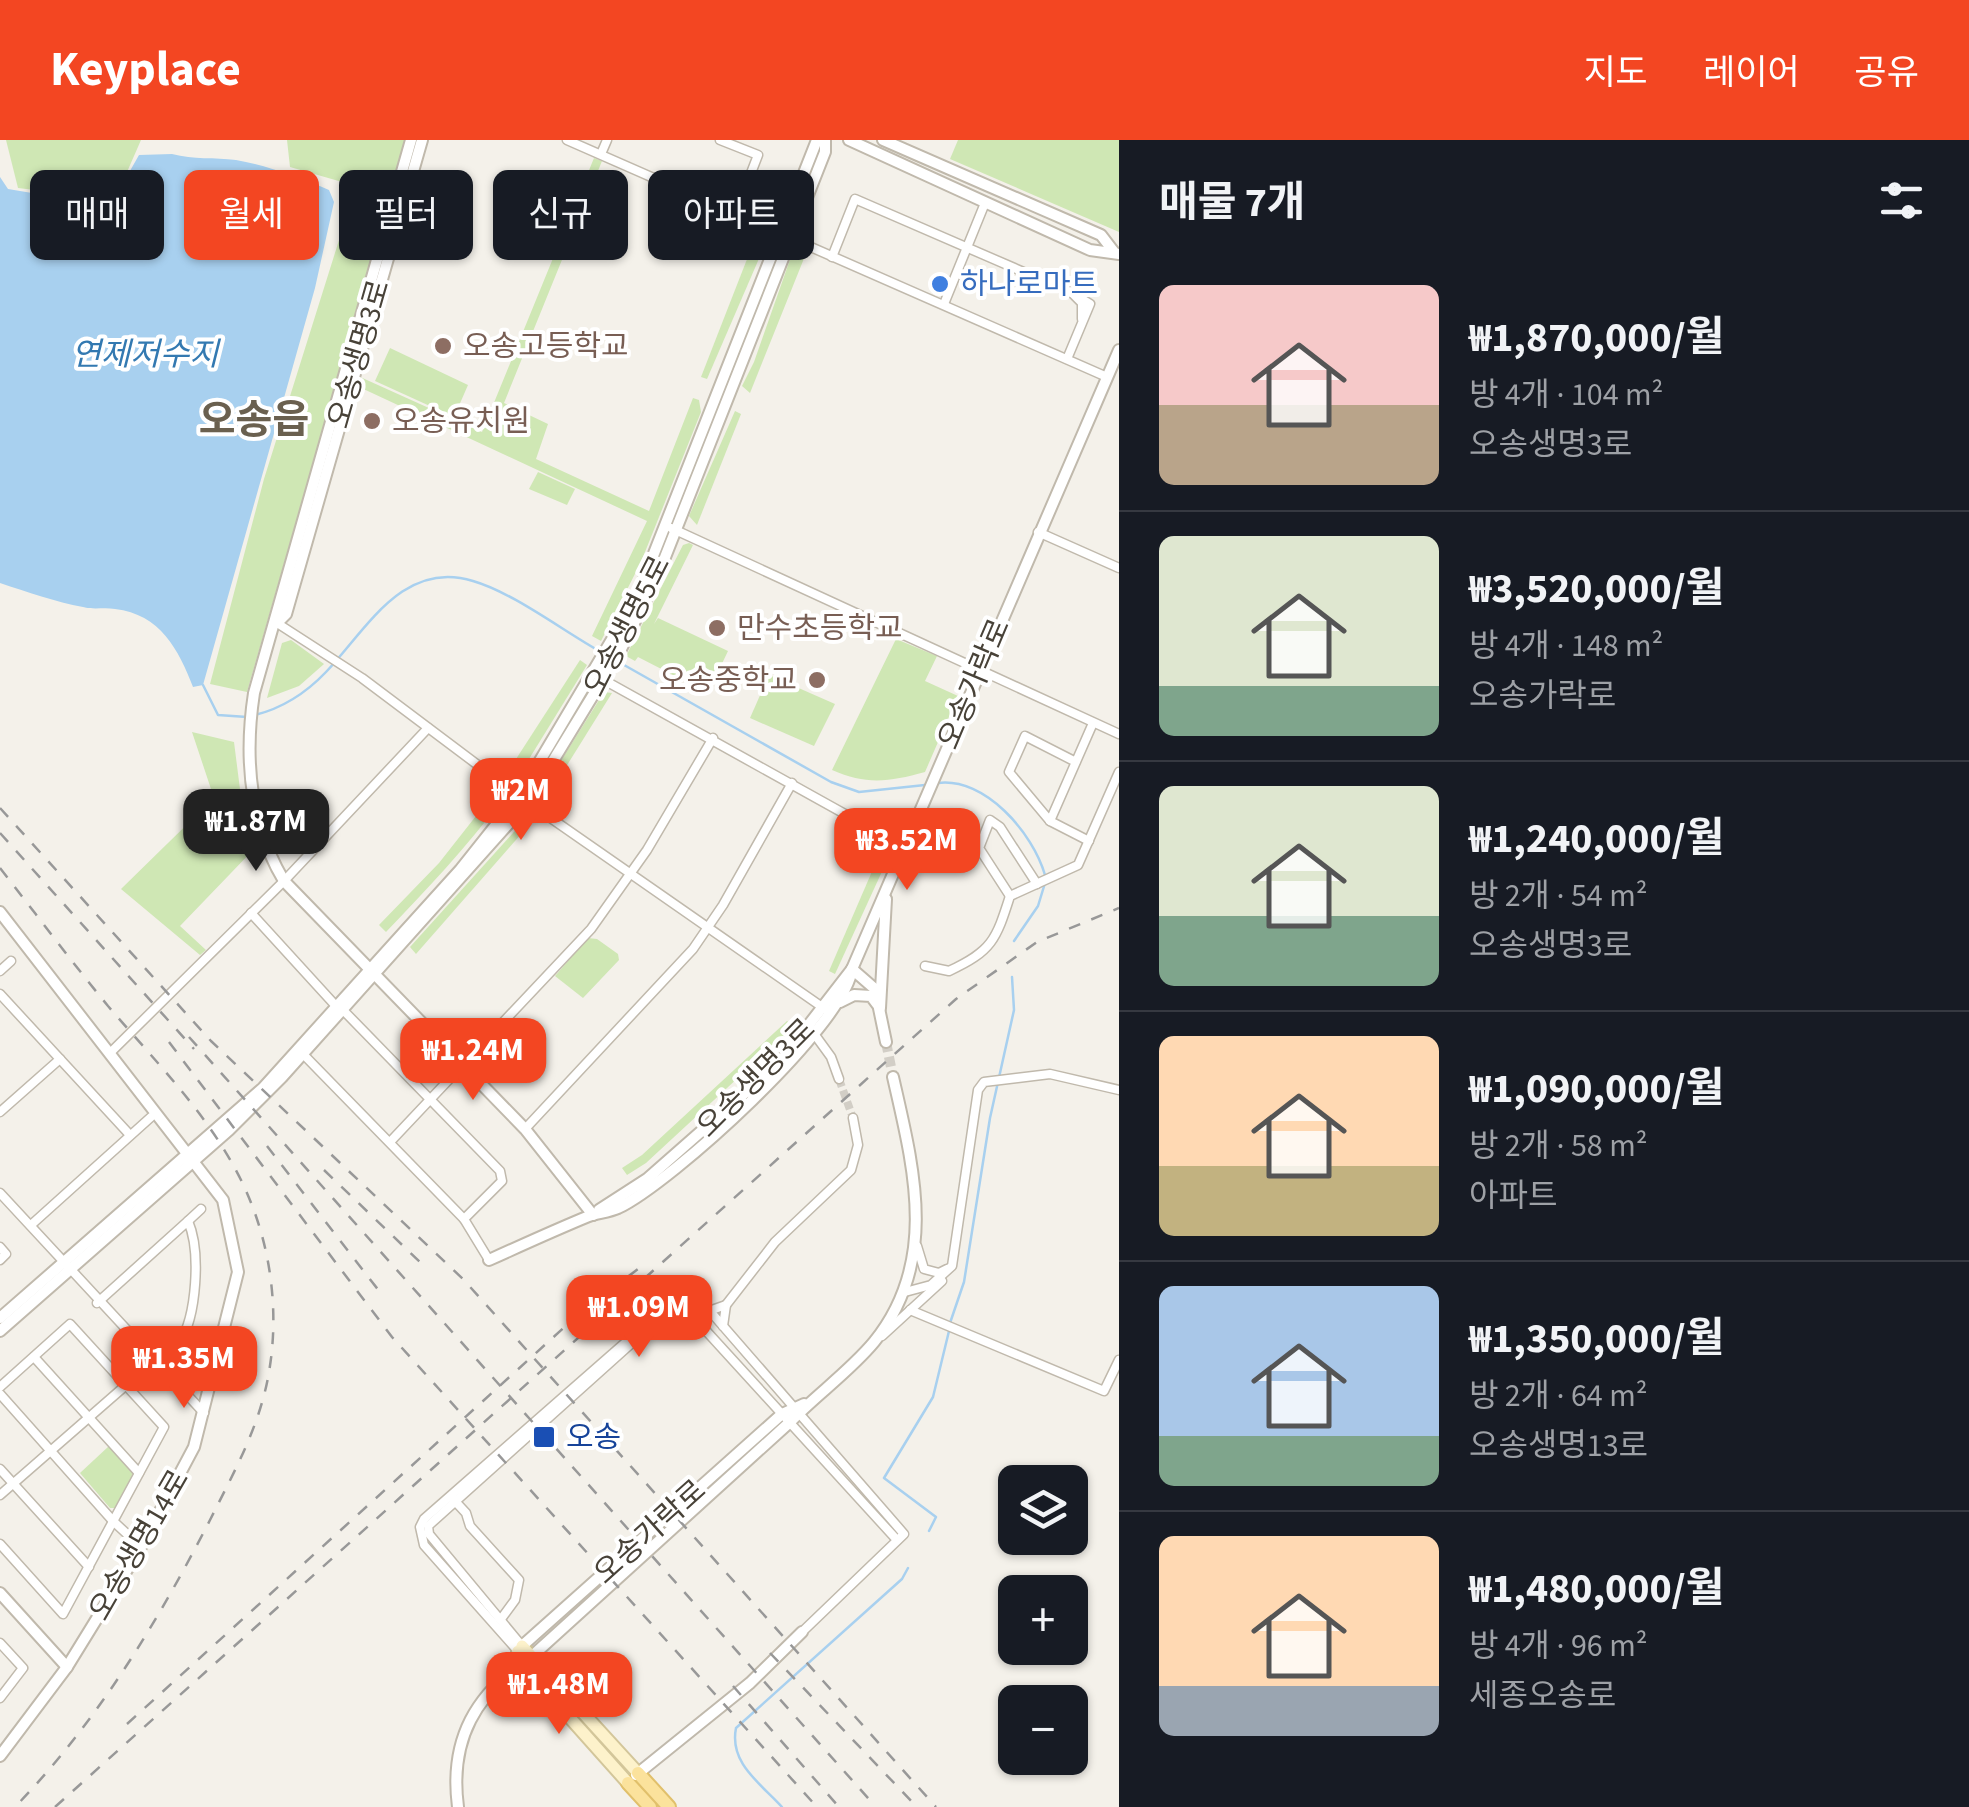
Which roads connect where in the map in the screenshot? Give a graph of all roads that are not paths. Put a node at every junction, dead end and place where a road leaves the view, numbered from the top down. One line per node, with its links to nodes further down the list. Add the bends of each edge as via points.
1 (411, 140): 28 (street, 오송생명3로)
2 (422, 140): 28 (street, 오송생명3로, via 286,614)
3 (567, 140): 10 (street)
4 (607, 140): 10 (street)
5 (720, 140): 11 (street, via 758,156)
6 (817, 140): 12 (street, 오송생명5로)
7 (825, 140): 13 (street, 오송생명5로)
8 (849, 140): 15 (street)
9 (882, 140): 18 (street, via 1101,234)
10 (601, 154): 14 (street)
11 (752, 170)
12 (807, 170)
13 (813, 170)
14 (648, 174)
15 (985, 202): 17 (street); 18 (street, via 1090,250)
16 (814, 249): 19 (street)
17 (967, 249): 19 (street, via 855,199); 21 (street); 23 (street, via 1090,302)
18 (1116, 253)
19 (832, 257): 21 (street)
20 (777, 260): 25 (street, 오송생명5로)
21 (944, 304): 23 (street)
22 (1119, 350): 24 (street, 오송가락로)
23 (1066, 359): 24 (street)
24 (1106, 377): 26 (street, 오송가락로)
25 (671, 528): 29 (street, 오송생명5로); 30 (street)
26 (1038, 532): 27 (street); 30 (street, 오송가락로)
27 (1119, 568)
28 (277, 623): 33 (street); 44 (street, 오송생명3로, via 254,693 248,763 260,824)
29 (605, 666): 31 (street, 오송생명5로); 39 (street, 오송생명5로)
30 (978, 670): 32 (street); 42 (street, 오송가락로)
31 (602, 679): 35 (street); 39 (street, 오송생명5로)
32 (1094, 723): 34 (street); 36 (street)
33 (428, 728): 39 (street); 44 (street)
34 (1119, 734)
35 (714, 738): 38 (street); 43 (street)
36 (1076, 762): 40 (street); 40 (street, via 1024,736 1009,772)
37 (1119, 772): 41 (street)
38 (792, 784): 42 (street); 50 (street)
39 (523, 799): 43 (street); 55 (street, 오송생명5로)
40 (1050, 821): 41 (street)
41 (1089, 841): 45 (street, via 1078,864)
42 (906, 848): 46 (street, 오송가락로)
43 (632, 874): 50 (street); 66 (street, via 591,929)
44 (284, 882): 49 (street); 55 (street)
45 (1039, 883): 47 (street); 47 (street, via 990,820 979,848)
46 (888, 888): 53 (street, 오송가락로); 60 (street)
47 (1010, 896): 52 (street, via 988,949 949,971)
48 (0, 912): 64 (street, 오송생명14로)
49 (251, 913): 58 (street); 64 (street)
50 (708, 928): 59 (street); 74 (street)
51 (11, 961): 54 (street)
52 (925, 966)
53 (852, 969): 57 (street, 오송생명3로); 59 (street, 오송생명3로); 60 (street, via 875,988)
54 (0, 971)
55 (372, 972): 58 (street, 오송생명5로); 66 (street)
56 (0, 994): 65 (street)
57 (840, 1002): 60 (street, via 862,994); 61 (street, 오송생명3로)
58 (338, 1007): 63 (street, 오송생명5로); 70 (street)
59 (825, 1008): 80 (street, 오송생명3로, via 780,1062 688,1145)
60 (880, 1008): 62 (street)
61 (815, 1035): 68 (street); 80 (street, 오송생명3로, via 648,1190)
62 (886, 1042)
63 (298, 1050): 76 (street); 77 (street, 오송생명5로)
64 (110, 1052): 77 (street, 오송생명14로)
65 (60, 1059): 71 (street); 75 (street)
66 (463, 1064): 70 (street); 74 (street)
67 (893, 1077): 84 (street, 오송가락로, via 914,1172)
68 (839, 1080)
69 (1119, 1090): 89 (street, via 1050,1074 984,1082)
70 (430, 1100): 76 (street); 81 (street, via 500,1171 502,1181)
71 (0, 1112)
72 (151, 1117): 75 (street)
73 (853, 1118): 92 (street, via 858,1146 851,1170 775,1242)
74 (525, 1128): 80 (street)
75 (130, 1135): 83 (street)
76 (390, 1142): 81 (street)
77 (192, 1156): 88 (street, 오송생명5로); 106 (street, 오송생명14로, via 223,1200 238,1272)
78 (0, 1192): 83 (street)
79 (201, 1209): 82 (street)
80 (593, 1214): 87 (street)
81 (464, 1219): 87 (street)
82 (188, 1221): 91 (street); 101 (street, via 197,1268 188,1318 180,1343)
83 (30, 1225): 88 (street)
84 (917, 1246): 89 (street, via 924,1269); 90 (street, 오송가락로)
85 (0, 1247): 86 (street, via 6,1254)
86 (0, 1260)
87 (490, 1260)
88 (64, 1266): 91 (street); 95 (street); 97 (street)
89 (952, 1266): 90 (street, via 930,1284); 93 (street)
90 (905, 1292): 98 (street, 오송가락로)
91 (97, 1302): 101 (street)
92 (726, 1305): 94 (street); 96 (street)
93 (910, 1310): 98 (street); 102 (street, via 1104,1391)
94 (710, 1311): 96 (street); 113 (street, via 690,1293 674,1295)
95 (0, 1318)
96 (723, 1326): 105 (street)
97 (0, 1331)
98 (872, 1345): 105 (street, 오송가락로)
99 (34, 1357): 103 (street, via 70,1324); 104 (street); 107 (street)
100 (1119, 1360): 102 (street)
101 (157, 1366): 106 (street)
102 (1115, 1378)
103 (125, 1386): 107 (street); 110 (street, via 164,1427)
104 (0, 1390): 108 (street)
105 (794, 1412): 113 (street, via 688,1311 672,1307); 120 (street, via 900,1537); 122 (street, 오송가락로)
106 (205, 1414): 116 (street, 오송생명14로)
107 (89, 1417): 108 (street); 110 (street)
108 (50, 1451): 111 (street); 114 (street)
109 (0, 1468): 111 (street)
110 (139, 1473): 114 (street)
111 (14, 1483): 112 (street); 117 (street)
112 (0, 1495)
113 (452, 1497): 119 (street, via 519,1580); 119 (street, via 431,1521 429,1534); 122 (street, via 424,1519 424,1545)
114 (113, 1521): 116 (street); 117 (street)
115 (0, 1544): 117 (street, via 63,1614)
116 (142, 1547): 123 (street, 오송생명14로)
117 (88, 1566)
118 (0, 1593): 123 (street)
119 (501, 1619): 122 (street)
120 (802, 1632): 126 (street)
121 (0, 1643): 124 (street, via 23,1668)
122 (523, 1654): 126 (main road); 127 (street, 오송가락로, via 484,1696 466,1732 456,1769)
123 (68, 1667): 125 (street, 오송생명14로)
124 (0, 1698)
125 (0, 1756)
126 (633, 1778): 128 (main road); 129 (main road)
127 (458, 1807)
128 (650, 1807)
129 (670, 1807)

